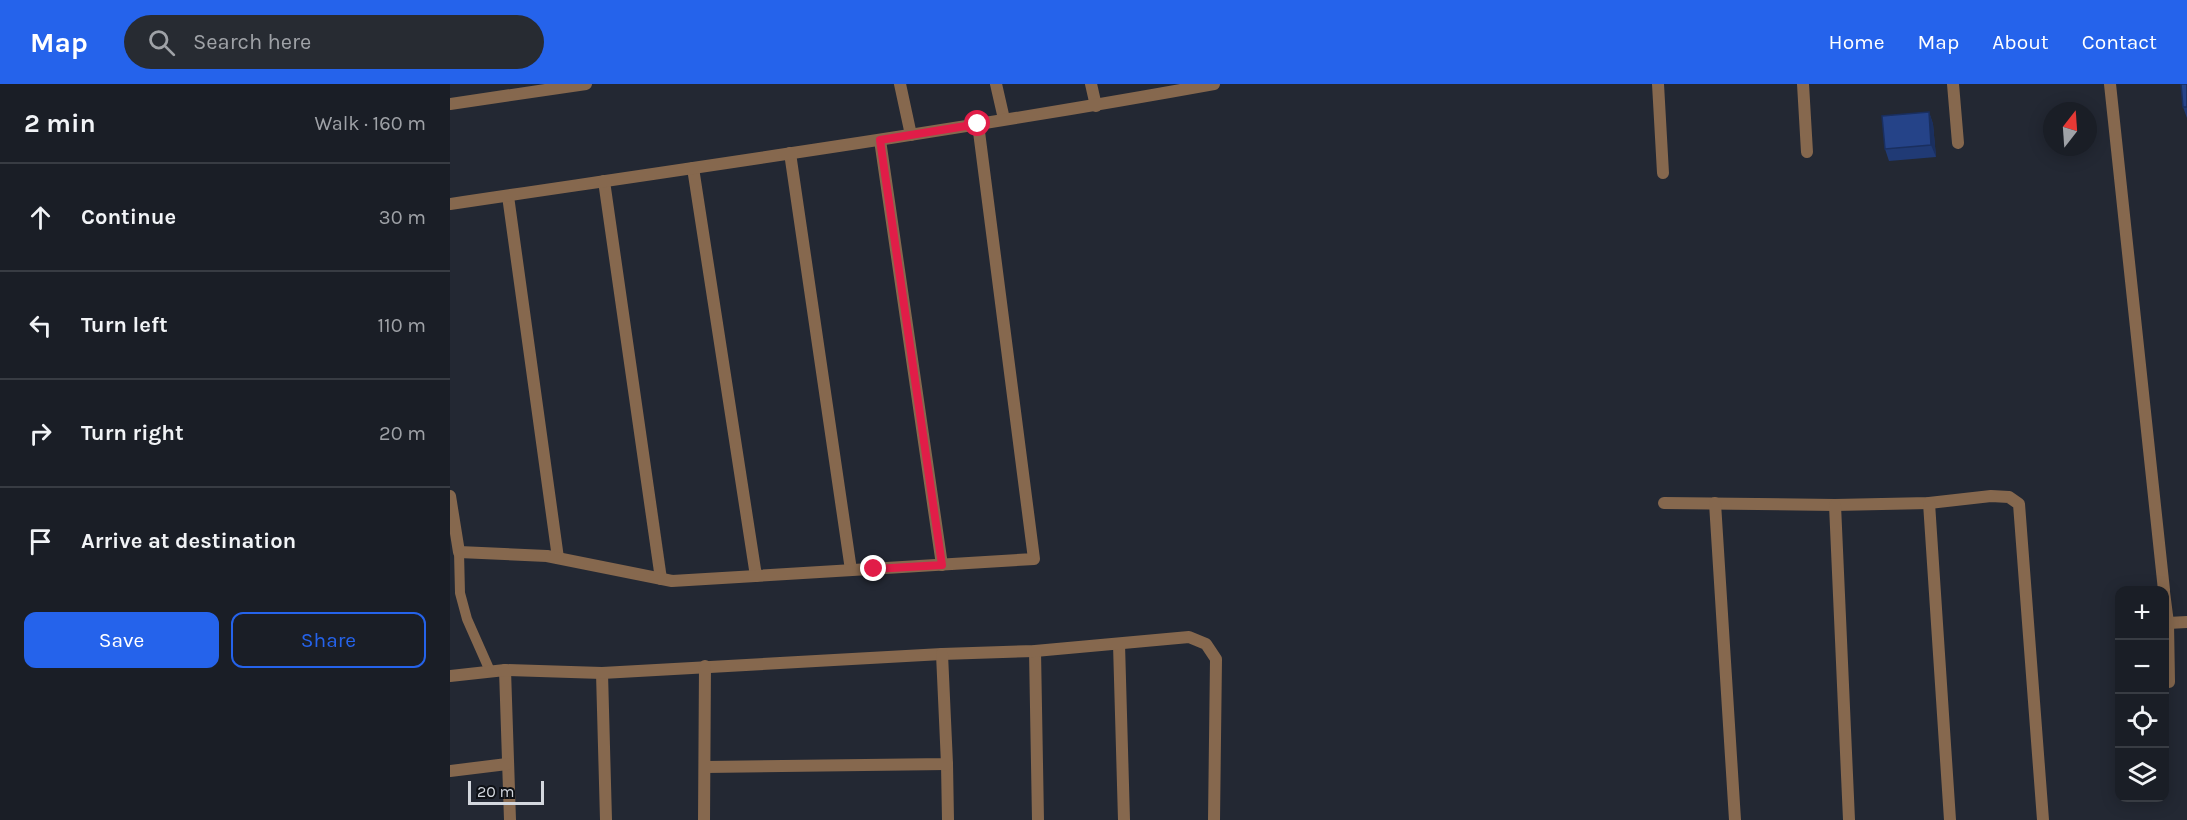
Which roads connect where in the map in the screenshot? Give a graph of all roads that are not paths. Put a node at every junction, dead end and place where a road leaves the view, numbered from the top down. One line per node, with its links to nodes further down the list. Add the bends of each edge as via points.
1 (586, 84): 11 (street)
2 (900, 84): 15 (street)
3 (996, 84): 13 (street)
4 (1091, 84): 12 (street)
5 (1214, 84): 10 (street)
6 (1658, 84): 21 (street)
7 (1803, 84): 18 (street)
8 (1953, 84): 17 (street)
9 (2110, 84): 36 (street)
10 (1187, 86): 12 (street)
11 (450, 104)
12 (1096, 106): 13 (street)
13 (1004, 119): 14 (street)
14 (978, 124): 15 (street); 32 (street, via 1034,560)
15 (911, 135): 16 (street)
16 (880, 140): 19 (street); 32 (street)
17 (1958, 143)
18 (1806, 152)
19 (790, 153): 20 (street); 33 (street)
20 (693, 168): 22 (street); 34 (street)
21 (1663, 173)
22 (604, 182): 23 (street); 35 (street)
23 (508, 196): 24 (street); 31 (street)
24 (450, 204)
25 (450, 495): 30 (street)
26 (1665, 503): 27 (street)
27 (1715, 503): 29 (street); 58 (street)
28 (1929, 503): 29 (street); 60 (street); 61 (street, via 1991,495 2009,497 2019,504)
29 (1835, 505): 59 (street)
30 (459, 552): 31 (street); 44 (lane, via 460,593)
31 (558, 558): 35 (street)
32 (942, 565): 33 (street)
33 (851, 570): 34 (street)
34 (756, 576): 35 (street)
35 (661, 579)
36 (2163, 586)
37 (2187, 622): 38 (street)
38 (2169, 623)
39 (1119, 644): 40 (street); 56 (street); 57 (street, via 1189,637 1206,644 1216,659)
40 (1035, 651): 41 (street); 55 (street)
41 (942, 654): 42 (street); 48 (street)
42 (705, 666): 45 (street); 49 (street)
43 (505, 670): 44 (street); 45 (street); 47 (street)
44 (490, 672): 46 (street)
45 (602, 673): 52 (street)
46 (450, 676)
47 (507, 764): 50 (street); 51 (street)
48 (946, 764): 49 (street); 54 (street)
49 (705, 767): 53 (street)
50 (450, 771)
51 (510, 820)
52 (606, 820)
53 (704, 820)
54 (948, 820)
55 (1038, 820)
56 (1124, 820)
57 (1214, 820)
58 (1736, 820)
59 (1850, 820)
60 (1950, 820)
61 (2043, 820)

